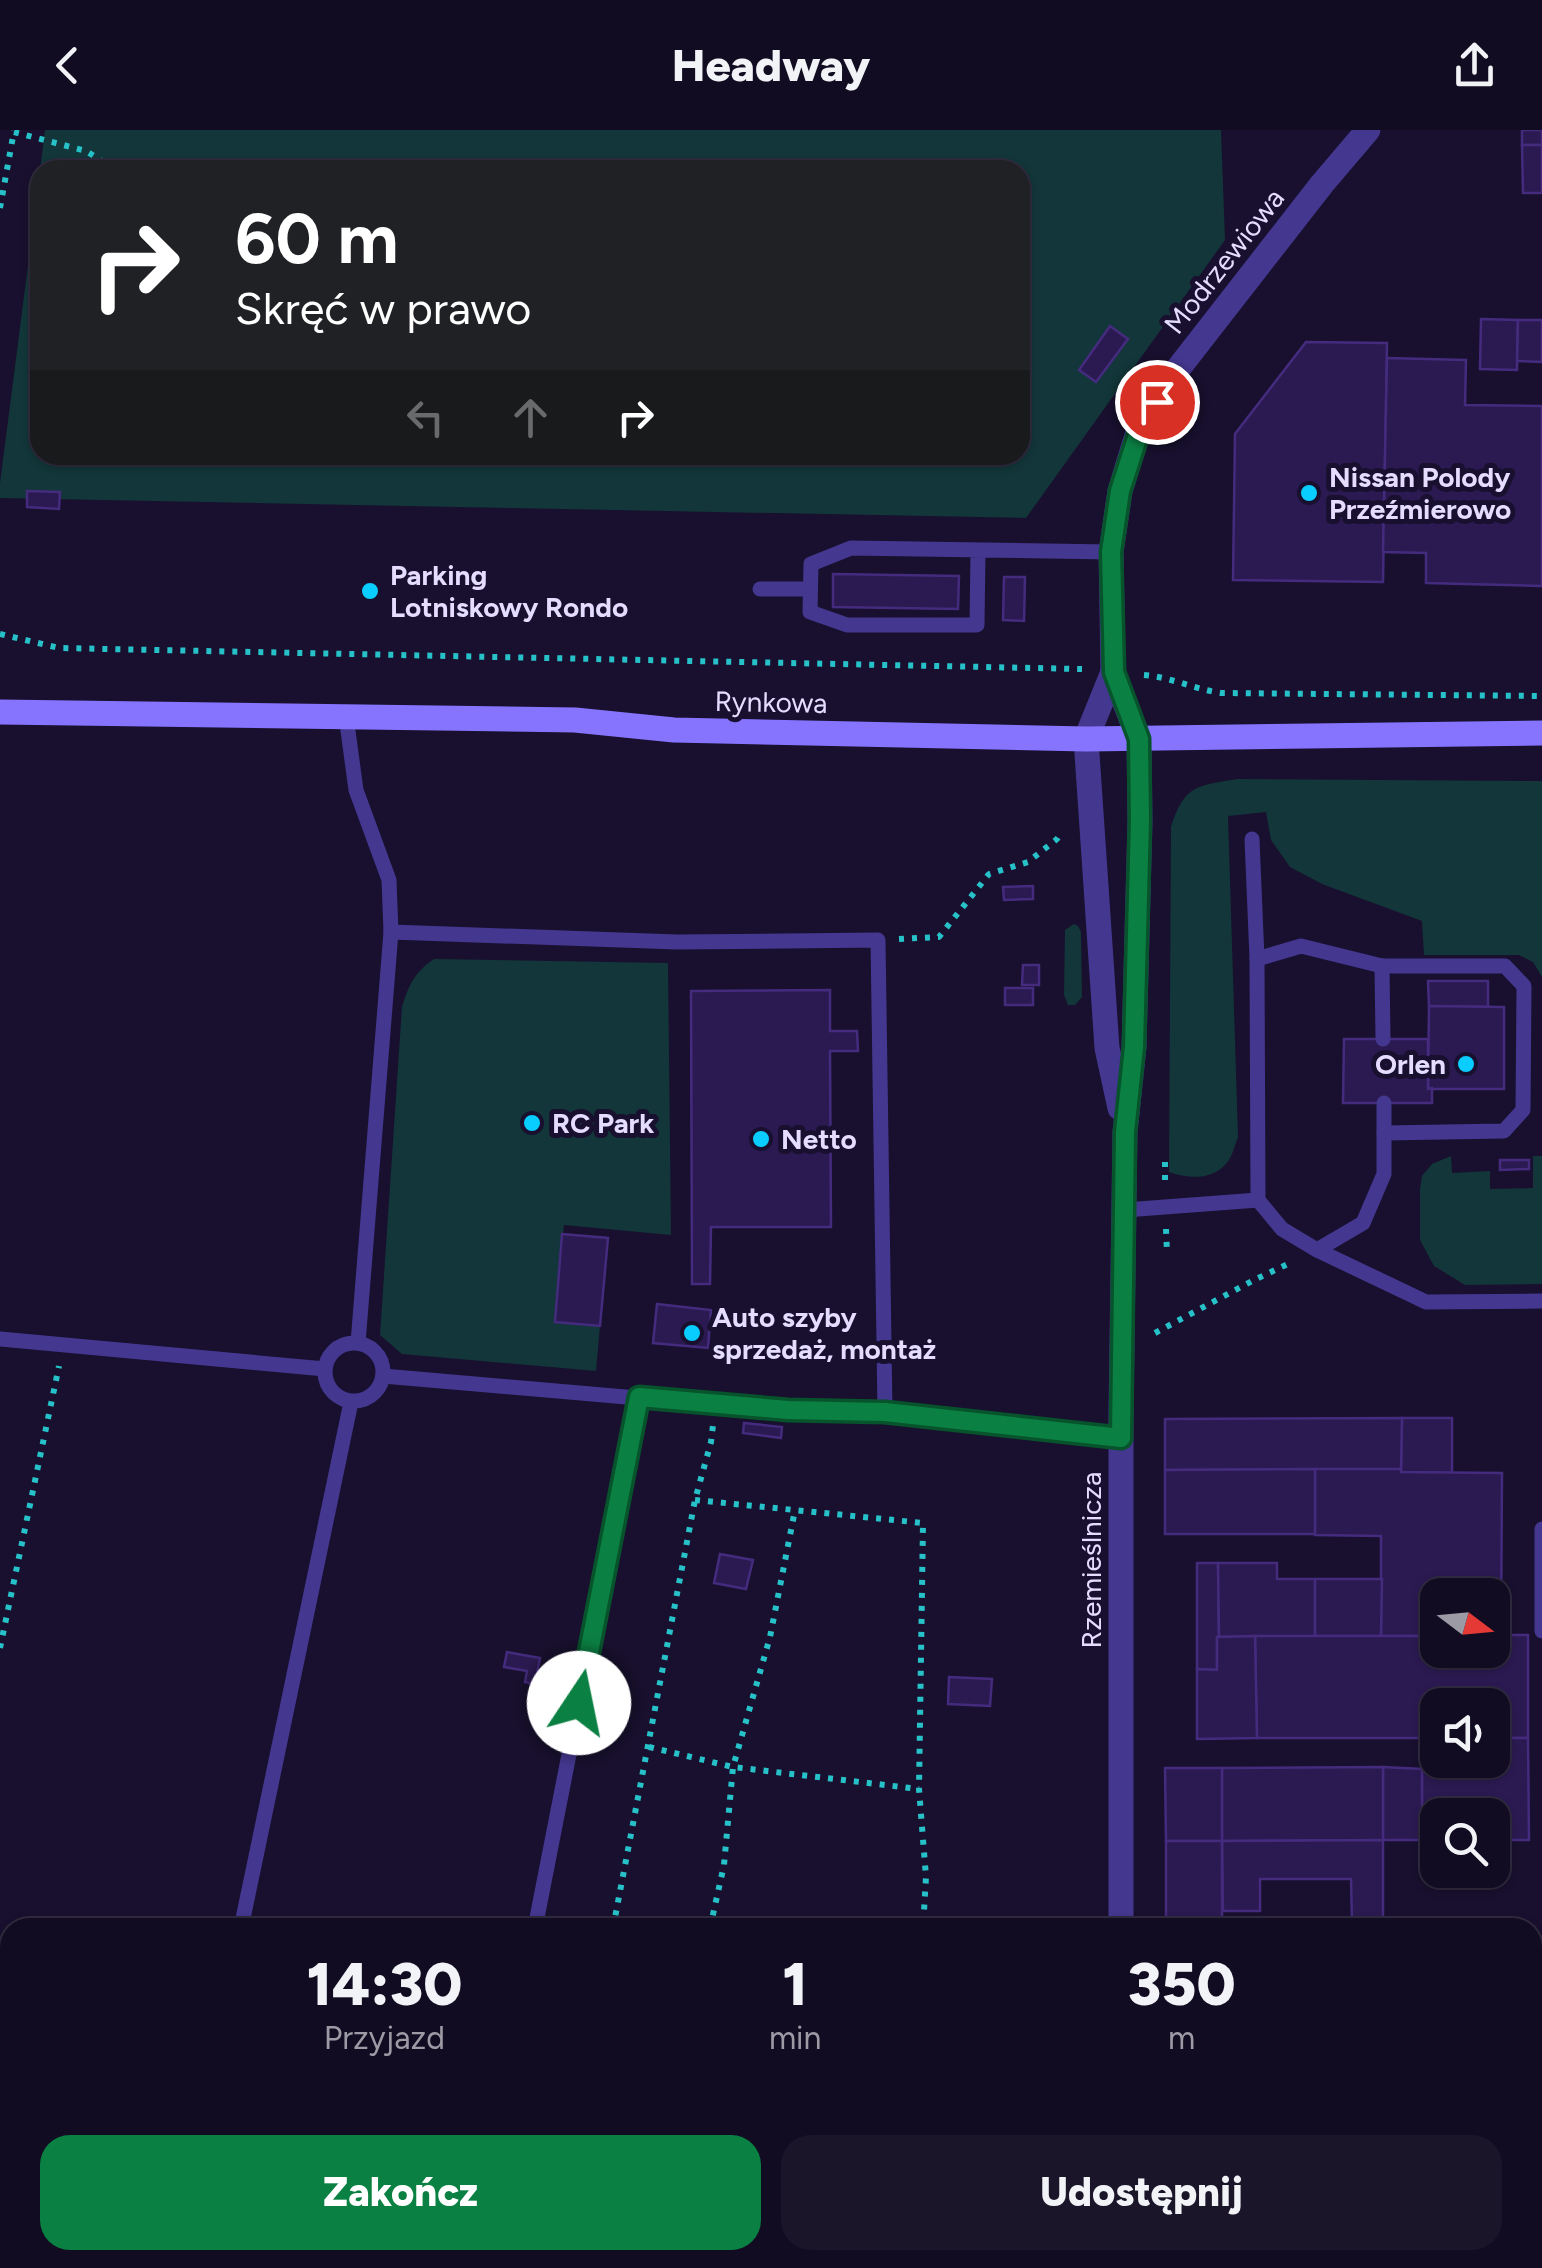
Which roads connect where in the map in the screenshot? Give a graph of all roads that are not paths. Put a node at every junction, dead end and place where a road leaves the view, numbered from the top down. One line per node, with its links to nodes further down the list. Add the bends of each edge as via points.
1 (1368, 130): 3 (street, Modrzewiowa, via 1174,374 1140,429 1120,491)
2 (978, 550): 3 (lane); 5 (lane, via 851,548 811,564); 5 (lane, via 977,626 847,624 810,612)
3 (1111, 552): 6 (street, Modrzewiowa)
4 (760, 588): 5 (lane)
5 (810, 588)
6 (1114, 672): 10 (street, Modrzewiowa); 11 (street, Modrzewiowa)
7 (0, 712): 8 (street, Rynkowa)
8 (346, 716): 10 (street, Rynkowa); 13 (lane, via 356,790 389,880)
9 (1542, 733): 11 (street, Rynkowa)
10 (1086, 739): 11 (street, Rynkowa); 18 (street, Rzemieślnicza, via 1107,1048)
11 (1139, 739): 18 (street, Rzemieślnicza, via 1134,1047)
12 (1252, 839): 14 (lane)
13 (391, 932): 25 (lane); 30 (lane, via 677,942 878,940)
14 (1257, 959): 15 (lane, via 1301,946); 20 (lane)
15 (1382, 966): 16 (lane); 19 (lane, via 1505,966 1524,986 1523,1110 1504,1131)
16 (1383, 1040)
17 (1384, 1103): 19 (lane)
18 (1125, 1132): 21 (street, Rzemieślnicza)
19 (1384, 1132): 22 (lane, via 1384,1174 1363,1223)
20 (1258, 1200): 21 (lane); 22 (lane, via 1282,1229)
21 (1125, 1210): 31 (street, Rzemieślnicza)
22 (1317, 1250): 23 (lane, via 1426,1302)
23 (1542, 1301)
24 (0, 1340): 26 (lane)
25 (358, 1343): 26 (lane, via 333,1352); 27 (lane, via 374,1351)
26 (325, 1369): 29 (lane, via 334,1394)
27 (384, 1376): 28 (lane); 29 (lane, via 376,1393)
28 (639, 1397): 30 (lane); 35 (lane)
29 (350, 1402): 34 (lane)
30 (885, 1412): 31 (lane)
31 (1121, 1438): 36 (street, Rzemieślnicza)
32 (1542, 1529): 33 (lane)
33 (1542, 1631)
34 (243, 1918)
35 (537, 1918)
36 (1121, 1918)

